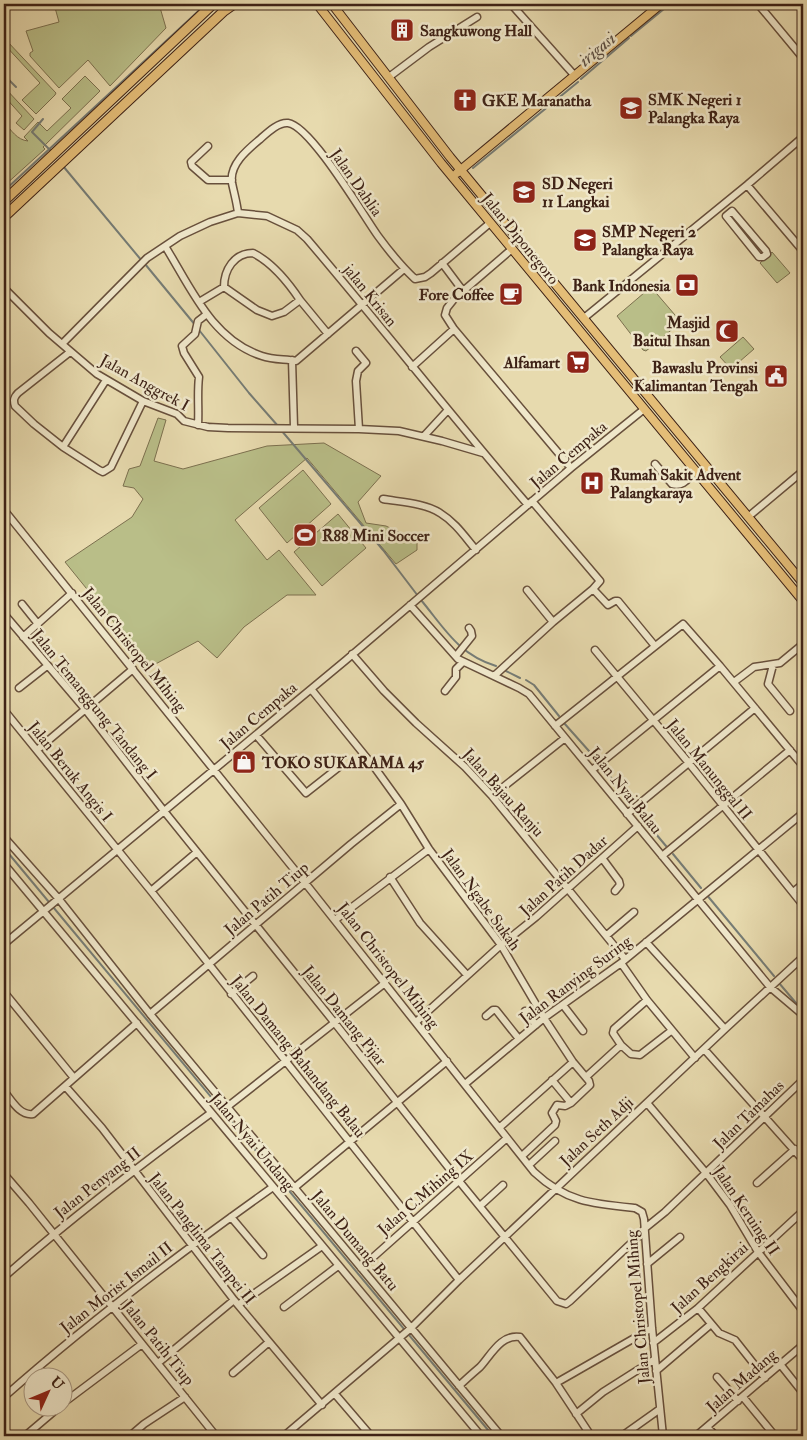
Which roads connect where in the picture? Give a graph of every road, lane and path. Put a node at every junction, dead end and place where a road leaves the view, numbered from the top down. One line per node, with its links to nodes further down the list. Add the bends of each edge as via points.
1 (215, 4): 9 (highway); 20 (highway)
2 (234, 4): 9 (highway)
3 (317, 4): 17 (main road, Jalan Diponegoro)
4 (332, 4): 13 (main road, Jalan Diponegoro)
5 (511, 4): 12 (street)
6 (661, 4): 8 (main road)
7 (758, 4): 11 (street)
8 (652, 7): 12 (main road)
9 (224, 11): 24 (highway)
10 (477, 17): 13 (street)
11 (803, 58)
12 (574, 76): 16 (main road)
13 (390, 77): 16 (main road, Jalan Diponegoro)
14 (803, 137): 19 (street)
15 (208, 146): 18 (street, via 191,162 192,166 208,180)
16 (461, 170): 17 (main road); 38 (main road, Jalan Diponegoro)
17 (453, 177): 25 (main road, Jalan Diponegoro)
18 (232, 180): 22 (street); 30 (street, Jalan Dahlia, via 242,156 268,132 289,123 329,163)
19 (747, 185): 21 (street); 28 (street)
20 (4, 201)
21 (723, 205): 23 (street); 38 (street)
22 (238, 213): 26 (street, jalan Krisan, via 192,230); 36 (street, jalan Krisan, via 267,216 297,230)
23 (729, 213): 23 (street, via 726,216 763,258 766,251 732,211)
24 (4, 217)
25 (490, 223): 27 (main road, Jalan Diponegoro); 29 (street)
26 (165, 246): 35 (street); 41 (street, jalan Krisan, via 146,259)
27 (512, 249): 33 (street); 49 (main road, Jalan Diponegoro)
28 (803, 251)
29 (442, 263): 30 (street, via 420,279); 33 (street)
30 (404, 269): 36 (street)
31 (224, 287): 34 (street, via 257,310 272,316); 34 (street, via 224,276 232,263 242,255 253,253 281,275); 35 (street)
32 (4, 288): 41 (street, Jalan Anggrek I)
33 (463, 291): 39 (street, via 446,310 447,319)
34 (300, 300): 40 (street)
35 (199, 302): 37 (street)
36 (362, 305): 40 (street); 45 (street, jalan Krisan)
37 (207, 314): 44 (street, via 221,332 244,349 270,359); 51 (street, via 198,321 194,334 182,348 199,377)
38 (584, 318): 48 (main road, Jalan Diponegoro)
39 (454, 329): 45 (street); 60 (street)
40 (328, 334): 44 (street, via 296,361)
41 (62, 344): 43 (street, Jalan Anggrek I)
42 (356, 350): 53 (street, via 366,363 358,372 356,381)
43 (70, 352): 46 (street, Jalan Anggrek I); 55 (street, via 18,393 14,402 34,424)
44 (292, 360): 52 (street)
45 (412, 367): 50 (street, jalan Krisan)
46 (106, 380): 47 (street, Jalan Anggrek I); 55 (street)
47 (143, 401): 51 (street, Jalan Anggrek I, via 177,414 184,421); 55 (street, via 107,470 99,470)
48 (652, 402): 49 (main road); 56 (main road, Jalan Diponegoro)
49 (643, 410): 58 (main road, Jalan Diponegoro); 60 (street, Jalan Cempaka)
50 (447, 411): 54 (street); 57 (street, jalan Krisan)
51 (198, 424): 52 (street, Jalan Anggrek I, via 228,428)
52 (290, 428): 53 (street)
53 (358, 428): 54 (street)
54 (424, 436): 57 (street)
55 (63, 447)
56 (690, 447): 58 (main road); 66 (main road, Jalan Diponegoro)
57 (484, 454): 64 (street, jalan Krisan)
58 (681, 455): 62 (main road, Jalan Diponegoro)
59 (655, 464): 62 (street, via 675,485 682,484)
60 (571, 468): 64 (street, Jalan Cempaka)
61 (803, 471): 66 (street)
62 (695, 472): 69 (main road, Jalan Diponegoro)
63 (382, 499): 67 (street, via 439,512)
64 (530, 503): 67 (street, Jalan Cempaka); 71 (street, jalan Krisan, via 600,580)
65 (4, 510): 73 (street, Jalan Christopel Mihing)
66 (748, 517): 68 (main road, Jalan Diponegoro)
67 (476, 550): 74 (street, Jalan Cempaka)
68 (796, 573): 69 (main road); 70 (main road, Jalan Diponegoro)
69 (786, 581): 75 (main road, Jalan Diponegoro)
70 (803, 583)
71 (593, 589): 78 (street); 83 (street, via 608,605 618,601)
72 (528, 590): 78 (street)
73 (72, 593): 79 (street); 91 (street, Jalan Christopel Mihing)
74 (415, 601): 85 (street, Jalan Nyai Balau); 86 (street, Jalan Cempaka)
75 (803, 602)
76 (22, 604): 79 (street)
77 (4, 614): 81 (street, Jalan Temanggung Tandang I)
78 (552, 622): 92 (street)
79 (38, 624): 81 (street)
80 (469, 628): 85 (street, via 472,636)
81 (23, 637): 89 (street, Jalan Temanggung Tandang I)
82 (803, 644): 88 (street)
83 (655, 646): 90 (street, via 682,624); 93 (street)
84 (595, 650): 93 (street, Jalan Manunggal II)
85 (458, 653): 87 (street, Jalan Nyai Balau)
86 (352, 654): 96 (street, Jalan Cempaka); 113 (street, Jalan Bajau Ranju, via 384,691 466,767)
87 (463, 662): 92 (street, Jalan Nyai Balau); 97 (street)
88 (773, 665): 94 (street, via 754,667); 101 (street, via 768,684)
89 (47, 666): 95 (street); 99 (street, Jalan Temanggung Tandang I)
90 (720, 666): 94 (street); 102 (street)
91 (133, 669): 99 (street); 112 (street, Jalan Christopel Mihing)
92 (496, 673): 103 (street, Jalan Nyai Balau, via 525,691)
93 (617, 677): 102 (street, Jalan Manunggal II); 103 (street)
94 (734, 682): 98 (street)
95 (19, 688)
96 (311, 689): 104 (street, Jalan Cempaka); 114 (street, Jalan Ngabe Sukah)
97 (445, 691)
98 (754, 708): 107 (street); 108 (street)
99 (85, 709): 106 (street); 116 (street, Jalan Temanggung Tandang I)
100 (4, 710): 106 (street, Jalan Beruk Angis I)
101 (790, 711)
102 (652, 721): 108 (street, Jalan Manunggal II); 111 (street)
103 (558, 724): 105 (street, Jalan Nyai Balau)
104 (256, 734): 110 (street, via 306,793); 112 (street, Jalan Cempaka)
105 (565, 738): 111 (street, Jalan Nyai Balau); 113 (street)
106 (37, 750): 122 (street, Jalan Beruk Angis I)
107 (790, 750): 109 (street); 115 (street)
108 (688, 762): 115 (street, Jalan Manunggal II); 117 (street)
109 (803, 766)
110 (339, 767)
111 (595, 768): 117 (street, Jalan Nyai Balau)
112 (214, 769): 116 (street, Jalan Cempaka); 129 (street, Jalan Christopel Mihing)
113 (492, 796): 131 (street, Jalan Bajau Ranju)
114 (401, 804): 121 (street, Jalan Ngabe Sukah); 129 (street, Jalan Patih Tiup)
115 (722, 805): 123 (street, Jalan Manunggal II); 125 (street)
116 (164, 811): 122 (street, Jalan Cempaka); 124 (street, Jalan Damang Pijar)
117 (630, 811): 119 (street, Jalan Nyai Balau)
118 (803, 813): 123 (street, Jalan Ranying Suring)
119 (638, 826): 125 (street, Jalan Nyai Balau); 126 (street, Jalan Patih Dadar)
120 (4, 837): 136 (street, Jalan Dumang Batu)
121 (428, 849): 128 (street); 145 (street, Jalan Ngabe Sukah)
122 (116, 850): 132 (street, Jalan Damang Bahandang Balau); 136 (street, Jalan Cempaka)
123 (758, 850): 134 (street, Jalan Manunggal II); 135 (street, Jalan Ranying Suring)
124 (197, 852): 132 (street); 141 (street, Jalan Damang Pijar)
125 (665, 854): 135 (street, Jalan Nyai Balau)
126 (602, 858): 131 (street, Jalan Patih Dadar); 133 (street, via 619,881)
127 (4, 864): 138 (street, Jalan Nyai Undang)
128 (390, 877): 140 (street); 149 (street, via 420,923)
129 (306, 884): 140 (street, Jalan Christopel Mihing); 141 (street, Jalan Patih Tiup)
130 (803, 884): 134 (street)
131 (568, 888): 142 (street, Jalan Bajau Ranju); 145 (street, Jalan Patih Dadar)
132 (151, 891): 148 (street, Jalan Damang Bahandang Balau)
133 (615, 891)
134 (793, 892): 137 (street, Jalan Manunggal II)
135 (701, 897): 143 (street, Jalan Ranying Suring); 152 (street, Jalan Nyai Balau)
136 (56, 899): 138 (street, Jalan Cempaka); 158 (street, Jalan Dumang Batu)
137 (803, 905)
138 (44, 910): 144 (street, Jalan Cempaka); 164 (street, Jalan Nyai Undang)
139 (634, 912): 142 (street)
140 (335, 920): 151 (street, Jalan Christopel Mihing)
141 (256, 925): 148 (street, Jalan Patih Tiup); 162 (street, Jalan Damang Pijar)
142 (607, 935): 147 (street, Jalan Bajau Ranju)
143 (646, 942): 147 (street, Jalan Ranying Suring); 166 (street)
144 (4, 944)
145 (501, 945): 149 (street, Jalan Patih Dadar); 161 (street, Jalan Ngabe Sukah)
146 (803, 957): 152 (street, Jalan Seth Adji)
147 (623, 961): 155 (street, Jalan Bajau Ranju); 156 (street, Jalan Ranying Suring)
148 (208, 965): 154 (street, Jalan Damang Bahandang Balau); 158 (street, Jalan Patih Tiup)
149 (468, 975): 163 (street, Jalan Patih Dadar)
150 (253, 976): 154 (street)
151 (385, 983): 162 (street); 163 (street, Jalan Christopel Mihing)
152 (773, 984): 159 (street, Jalan Nyai Balau); 166 (street, Jalan Seth Adji)
153 (4, 992): 177 (street)
154 (231, 994): 174 (street, Jalan Damang Bahandang Balau)
155 (647, 1000): 168 (street, Jalan Bajau Ranju); 170 (street, via 614,1029 613,1033)
156 (563, 1005): 161 (street, Jalan Ranying Suring); 167 (street)
157 (525, 1011): 165 (street)
158 (150, 1014): 186 (street, Jalan Dumang Batu)
159 (803, 1015)
160 (486, 1016): 169 (street, via 493,1010 498,1012)
161 (544, 1018): 165 (street, Jalan Ranying Suring); 175 (street, Jalan Ngabe Sukah)
162 (334, 1022): 174 (street); 183 (street, Jalan Damang Pijar)
163 (416, 1022): 173 (street, Jalan Christopel Mihing)
164 (137, 1023): 177 (street); 187 (street, Jalan Nyai Undang)
165 (536, 1025): 169 (street, Jalan Ranying Suring)
166 (725, 1029): 171 (street, Jalan Seth Adji)
167 (583, 1031)
168 (671, 1031): 170 (street, via 640,1055 631,1054); 172 (street, Jalan Bajau Ranju)
169 (519, 1039): 180 (street, Jalan Ranying Suring)
170 (621, 1045): 176 (street)
171 (704, 1049): 172 (street, Jalan Seth Adji); 188 (street)
172 (695, 1058): 185 (street, Jalan Seth Adji)
173 (447, 1061): 180 (street, Jalan Christopel Mihing); 183 (street)
174 (285, 1062): 186 (street); 192 (street, Jalan Damang Bahandang Balau)
175 (573, 1062): 176 (street, Jalan Ngabe Sukah); 178 (street)
176 (586, 1077): 184 (street, via 590,1085)
177 (74, 1078): 181 (street)
178 (552, 1080): 184 (street); 189 (street)
179 (803, 1080): 188 (street, Jalan Tamahas)
180 (465, 1084): 189 (street, Jalan Christopel Mihing)
181 (65, 1086): 182 (street, via 40,1110 28,1115); 197 (street, Jalan Panglima Tampei II)
182 (4, 1091)
183 (396, 1102): 192 (street); 200 (street, Jalan Damang Pijar)
184 (572, 1103): 194 (street, via 557,1106 552,1113 555,1124)
185 (647, 1103): 198 (street, Jalan Keruing II); 205 (street, Jalan Seth Adji)
186 (227, 1106): 204 (street, Jalan Dumang Batu)
187 (211, 1113): 197 (street, Jalan Penyang II); 203 (street, Jalan Nyai Undang)
188 (764, 1116): 193 (street); 198 (street, Jalan Tamahas)
189 (499, 1128): 190 (street, Jalan Christopel Mihing)
190 (507, 1138): 194 (street, Jalan Christopel Mihing); 200 (street, Jalan C.Mihing IX)
191 (556, 1141): 196 (street)
192 (350, 1142): 204 (street); 209 (street, Jalan Damang Bahandang Balau)
193 (795, 1149): 195 (street); 201 (street)
194 (522, 1156): 196 (street, Jalan Christopel Mihing)
195 (803, 1160)
196 (528, 1165): 205 (street, Jalan Christopel Mihing)
197 (133, 1170): 211 (street, Jalan Penyang II); 214 (street, Jalan Panglima Tampei II)
198 (706, 1173): 210 (street, Jalan Tamahas); 216 (street, Jalan Keruing II, via 730,1204)
199 (4, 1174): 211 (street, Jalan Patih Tiup)
200 (459, 1180): 206 (street, Jalan Damang Pijar); 209 (street, Jalan C.Mihing IX)
201 (757, 1183)
202 (503, 1185): 206 (street)
203 (273, 1187): 208 (street, Jalan Morist Ismail II); 215 (street, Jalan Nyai Undang)
204 (294, 1188): 220 (street, Jalan Dumang Batu)
205 (555, 1189): 210 (street, Jalan Christopel Mihing, via 585,1202 638,1209 643,1214); 212 (street, Jalan Seth Adji)
206 (480, 1206): 212 (street, Jalan Damang Pijar)
207 (803, 1211): 216 (street, Jalan Bengkirai)
208 (231, 1217): 214 (street, Jalan Morist Ismail II); 217 (street)
209 (412, 1221): 220 (street, Jalan C.Mihing IX); 222 (street, Jalan Damang Bahandang Balau)
210 (644, 1230): 218 (street, Jalan Christopel Mihing); 224 (street, Jalan Tamahas, via 570,1302)
211 (54, 1233): 221 (street, Jalan Penyang II); 225 (street, Jalan Patih Tiup)
212 (505, 1236): 222 (street, Jalan Seth Adji); 224 (street, Jalan Damang Pijar, via 548,1292)
213 (680, 1237): 218 (street)
214 (192, 1245): 223 (street, Jalan Panglima Tampei II); 225 (street, Jalan Morist Ismail II)
215 (322, 1246): 219 (street, Jalan Nyai Undang); 223 (street)
216 (758, 1252): 227 (street, Jalan Bengkirai); 228 (street, Jalan Keruing II)
217 (263, 1255)
218 (647, 1264): 230 (street, Jalan Christopel Mihing)
219 (338, 1266): 226 (street); 232 (street, Jalan Nyai Undang)
220 (361, 1268): 231 (street, Jalan Dumang Batu)
221 (4, 1277)
222 (459, 1280): 231 (street, Jalan Seth Adji)
223 (236, 1302): 233 (street, Jalan Panglima Tampei II); 238 (street)
224 (563, 1304)
225 (112, 1305): 235 (street, Jalan Patih Tiup); 249 (street, Jalan Morist Ismail II)
226 (284, 1307)
227 (698, 1308): 229 (street); 234 (street, Jalan Bengkirai)
228 (803, 1309)
229 (710, 1325): 240 (street); 243 (street, via 721,1335 734,1340)
230 (652, 1328): 234 (street, Jalan Christopel Mihing); 244 (street)
231 (410, 1329): 232 (street, Jalan Seth Adji); 245 (street, Jalan Dumang Batu)
232 (400, 1338): 247 (street); 262 (street, Jalan Nyai Undang)
233 (269, 1342): 241 (street); 252 (street, Jalan Panglima Tampei II)
234 (653, 1342): 237 (street, Jalan Christopel Mihing)
235 (142, 1344): 238 (street, Jalan Patih Tiup); 248 (street)
236 (803, 1345): 239 (street, Jalan Madang)
237 (655, 1359): 240 (street, Jalan Christopel Mihing); 254 (street, via 603,1392)
238 (158, 1363): 250 (street, Jalan Patih Tiup)
239 (780, 1364): 243 (street, Jalan Madang); 246 (street)
240 (656, 1371): 253 (street, Jalan Christopel Mihing)
241 (233, 1373)
242 (717, 1377): 251 (street)
243 (765, 1378): 251 (street, Jalan Madang)
244 (556, 1383): 245 (street, via 522,1338 514,1336 497,1346); 254 (street)
245 (459, 1386): 263 (street, Jalan Dumang Batu)
246 (803, 1393)
247 (335, 1394): 252 (street); 261 (street)
248 (72, 1396)
249 (4, 1397)
250 (185, 1397): 258 (street); 259 (street, Jalan Patih Tiup)
251 (740, 1399): 256 (street, Jalan Madang); 269 (street)
252 (322, 1405): 260 (street)
253 (660, 1409): 265 (street); 266 (street, Jalan Christopel Mihing)
254 (576, 1414): 264 (street)
255 (46, 1418): 257 (street)
256 (707, 1427): 267 (street, Jalan Madang); 268 (street)
257 (25, 1436)
258 (130, 1436)
259 (216, 1436)
260 (284, 1436)
261 (371, 1436)
262 (481, 1436)
263 (501, 1436)
264 (591, 1436)
265 (622, 1436)
266 (663, 1436)
267 (696, 1436)
268 (716, 1436)
269 (776, 1436)

